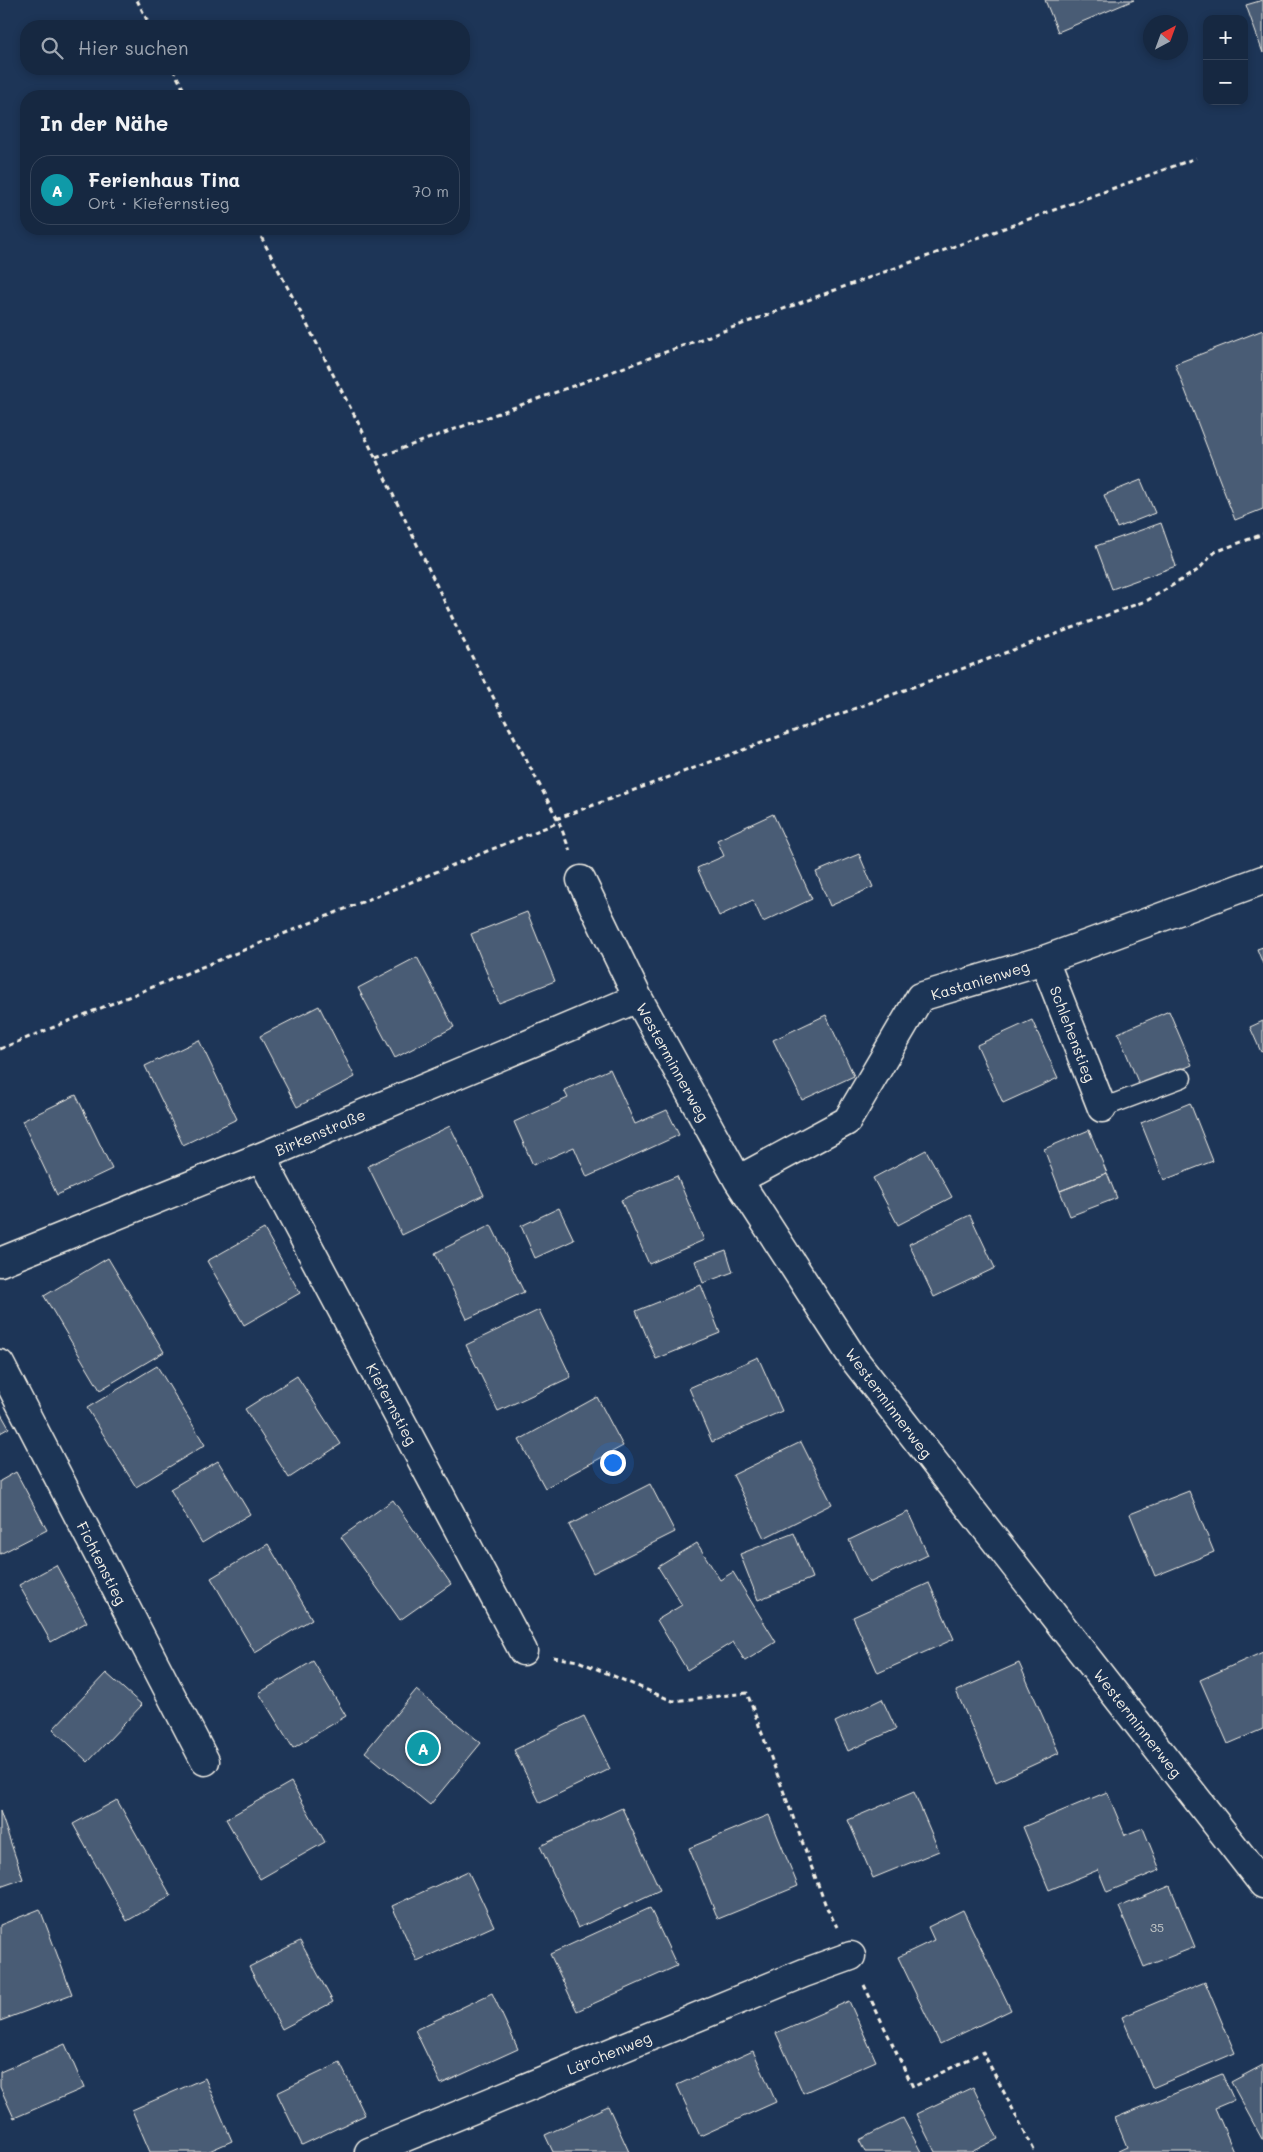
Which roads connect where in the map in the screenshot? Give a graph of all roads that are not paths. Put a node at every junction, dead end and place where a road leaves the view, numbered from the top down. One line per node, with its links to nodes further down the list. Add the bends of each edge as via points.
1 (581, 880): 4 (street, Westerminnerweg)
2 (1263, 880): 3 (street, Kastanienweg)
3 (1044, 960): 6 (street, Schlehenstieg); 8 (street, Kastanienweg, via 920,997 847,1121)
4 (638, 998): 7 (street, Birkenstraße); 8 (street, Westerminnerweg)
5 (1182, 1078): 6 (lane)
6 (1102, 1108)
7 (261, 1157): 9 (street, Birkenstraße); 11 (street, Kiefernstieg)
8 (738, 1180): 13 (street, Westerminnerweg, via 853,1358)
9 (0, 1262)
10 (0, 1364): 12 (street, Fichtenstieg)
11 (523, 1651)
12 (205, 1761)
13 (1263, 1884)
14 (851, 1956): 15 (street, Lärchenweg, via 804,1972)
15 (369, 2152)

